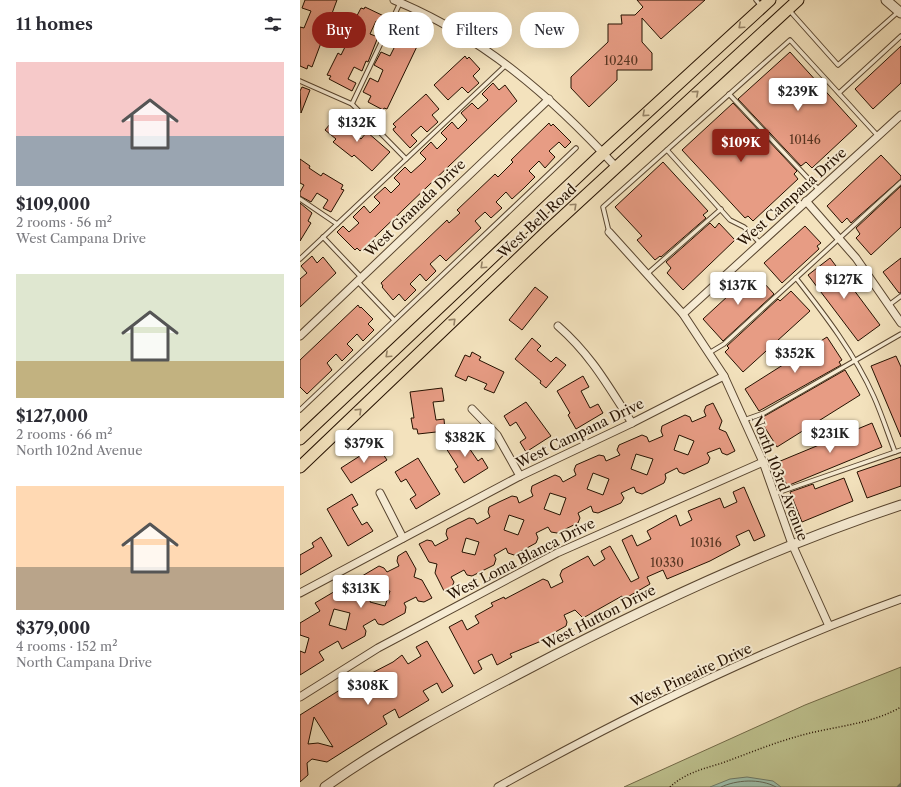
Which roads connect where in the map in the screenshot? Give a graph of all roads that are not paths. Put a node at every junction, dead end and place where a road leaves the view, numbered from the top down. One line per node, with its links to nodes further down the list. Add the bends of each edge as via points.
1 (798, 0): 5 (main road, West Bell Road)
2 (886, 0): 6 (street)
3 (397, 1): 8 (street, via 429,15); 13 (lane)
4 (763, 2): 18 (main road, West Bell Road, one-way to 18)
5 (788, 9): 6 (lane, via 838,65); 20 (main road, West Bell Road, one-way to 5)
6 (900, 12)
7 (901, 36): 10 (lane)
8 (506, 64): 12 (street); 19 (lane)
9 (300, 81): 13 (lane)
10 (839, 93): 11 (lane, via 790,40); 15 (lane)
11 (729, 94): 17 (lane); 22 (lane)
12 (549, 99): 18 (street); 34 (street, West Granada Drive)
13 (352, 104): 19 (lane)
14 (901, 115): 15 (street, West Campana Drive)
15 (878, 136): 22 (street, West Campana Drive)
16 (576, 148): 38 (lane)
17 (667, 150): 25 (lane); 27 (lane, via 603,207)
18 (603, 153): 20 (street); 50 (main road, West Bell Road, one-way to 50)
19 (406, 159): 26 (lane)
20 (616, 167): 54 (main road, West Bell Road, one-way to 20)
21 (901, 182): 29 (lane)
22 (819, 190): 24 (street, West Campana Drive)
23 (300, 199): 26 (lane)
24 (806, 201): 29 (street); 30 (street, West Campana Drive)
25 (721, 209): 30 (lane, via 730,220 744,227); 32 (lane)
26 (337, 224): 28 (lane)
27 (609, 232): 32 (street, North 103rd Avenue)
28 (323, 237): 31 (lane); 34 (lane)
29 (839, 239): 33 (lane); 36 (street, via 856,258)
30 (760, 243): 37 (street, West Campana Drive)
31 (300, 259)
32 (647, 274): 37 (street, North 103rd Avenue)
33 (796, 278): 43 (lane, via 724,344); 44 (lane)
34 (359, 280): 38 (lane); 42 (street, West Granada Drive)
35 (901, 296): 36 (lane)
36 (889, 305): 39 (street)
37 (683, 314): 43 (street, North 103rd Avenue)
38 (394, 320): 47 (lane)
39 (901, 323)
40 (558, 326): 49 (street, via 594,364)
41 (901, 334): 44 (lane)
42 (300, 336)
43 (708, 353): 45 (street, North 103rd Avenue)
44 (854, 361): 48 (lane, via 764,413); 52 (lane, via 874,396)
45 (724, 376): 48 (street, North 103rd Avenue); 49 (street, West Campana Drive)
46 (472, 409): 55 (street, via 497,435)
47 (300, 410)
48 (744, 420): 53 (street, North 103rd Avenue)
49 (632, 423): 55 (street, West Campana Drive)
50 (300, 439)
51 (901, 450): 52 (lane)
52 (895, 452): 57 (lane)
53 (763, 462): 57 (street, North 103rd Avenue); 64 (street, West Loma Blanca Drive, via 557,553 378,648)
54 (300, 467)
55 (520, 476): 59 (street, West Campana Drive)
56 (380, 493): 59 (street)
57 (774, 494): 60 (street, North 103rd Avenue)
58 (901, 504): 60 (street, West Hutton Drive)
59 (403, 538): 61 (street, West Campana Drive)
60 (792, 544): 63 (street, North 103rd Avenue); 65 (street, West Hutton Drive, via 679,592 602,630 419,728)
61 (300, 593)
62 (901, 599): 63 (street, West Pineaire Drive)
63 (829, 626): 66 (street, West Pineaire Drive, via 671,696)
64 (300, 697)
65 (325, 787)
66 (498, 787)

